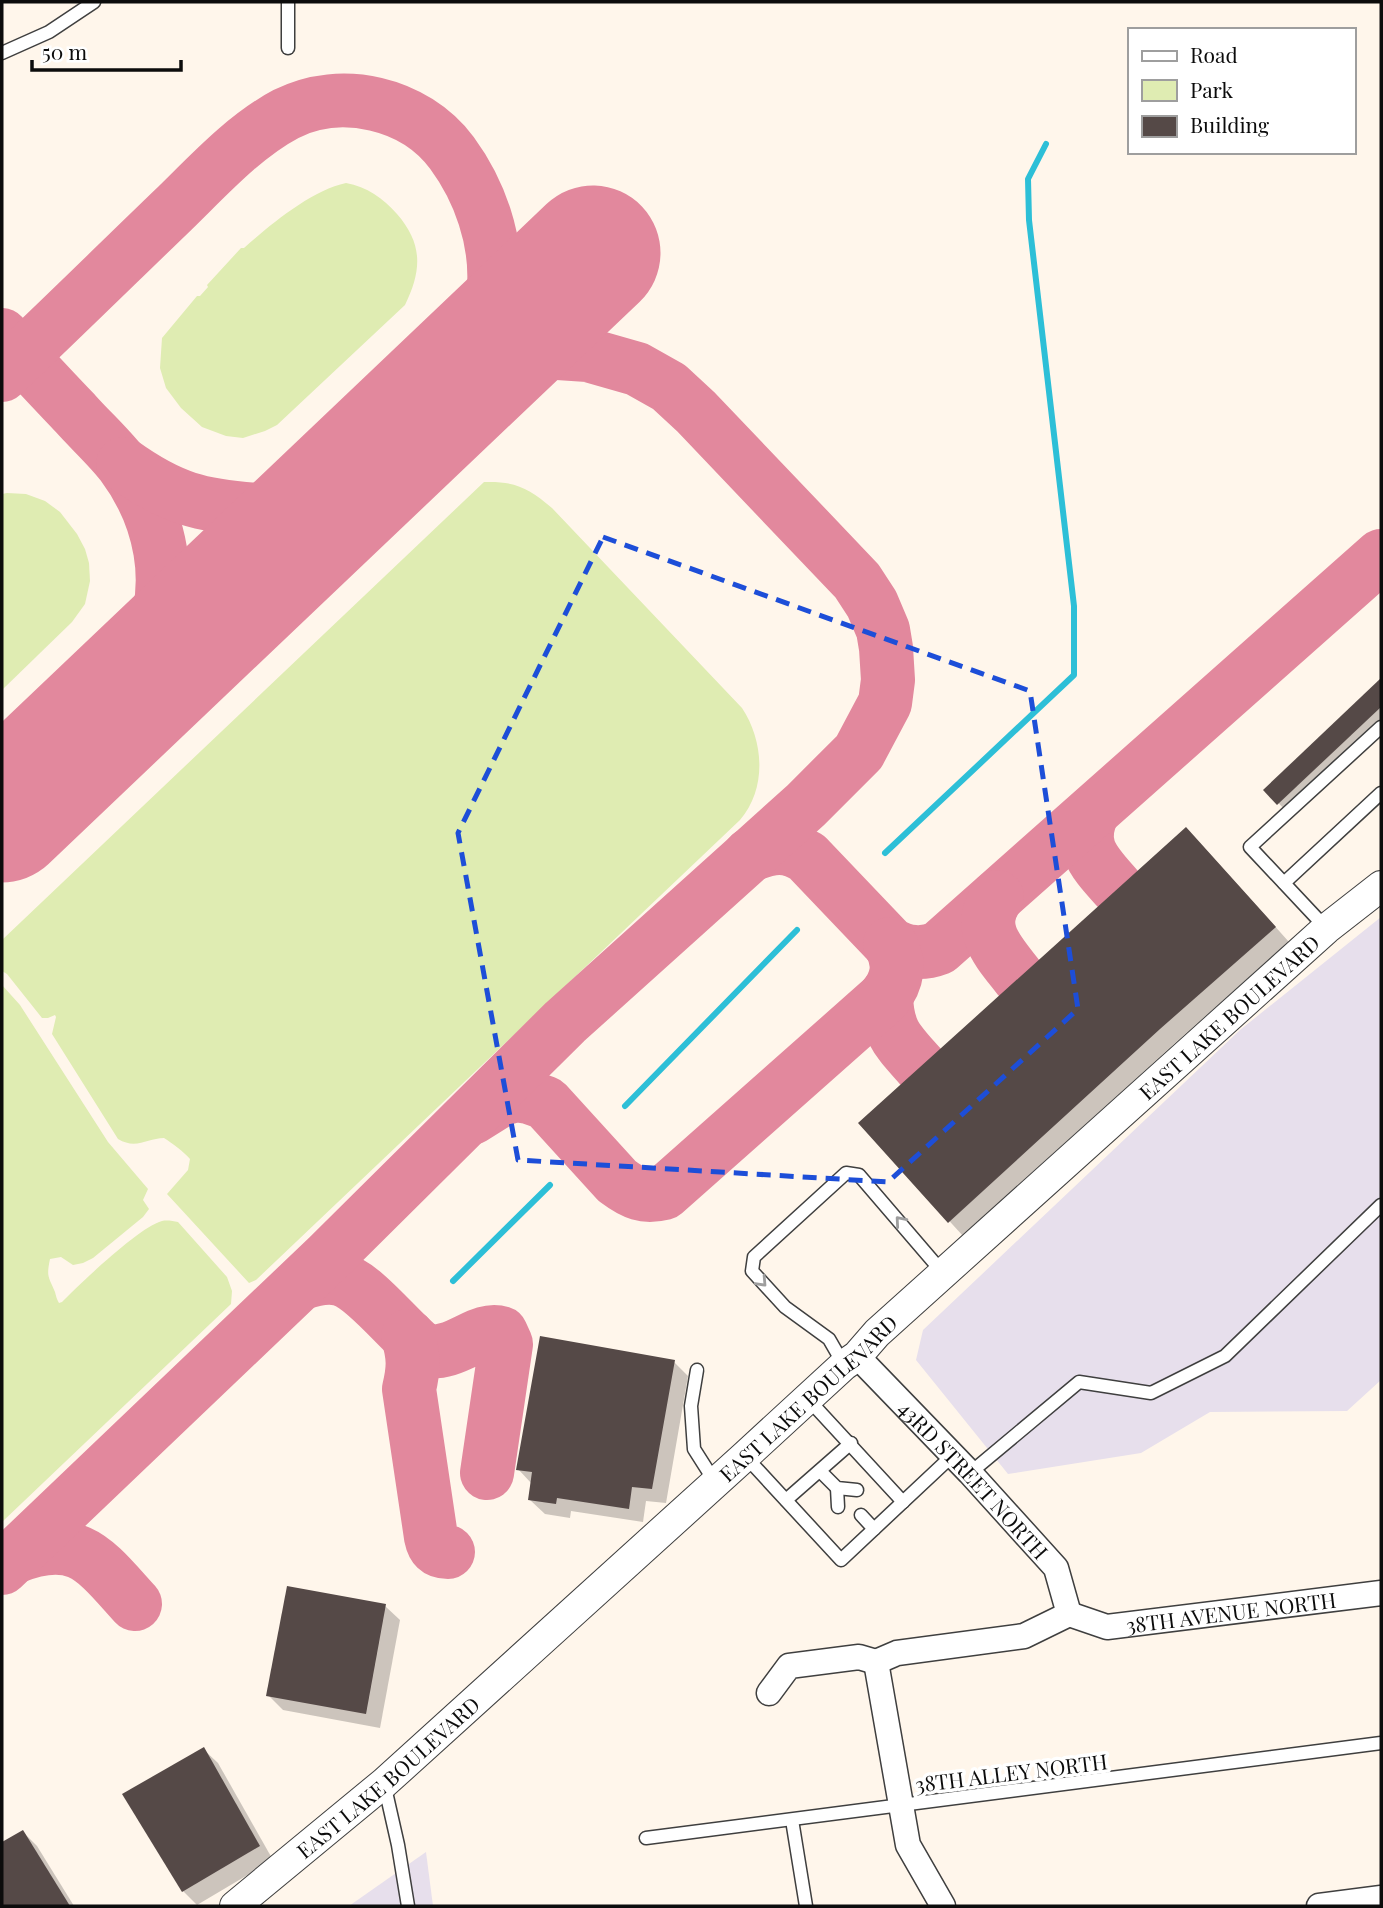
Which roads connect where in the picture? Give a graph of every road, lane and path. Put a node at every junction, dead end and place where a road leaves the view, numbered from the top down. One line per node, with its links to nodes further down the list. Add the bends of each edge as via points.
1 (94, 2): 4 (lane, via 48,32)
2 (288, 2): 3 (lane)
3 (288, 48)
4 (2, 53)
5 (1381, 727): 7 (lane, via 1250,847)
6 (1381, 793): 7 (lane)
7 (1284, 883): 9 (lane)
8 (1381, 886): 9 (street, EAST LAKE BOULEVARD)
9 (1326, 929): 11 (street, EAST LAKE BOULEVARD)
10 (1381, 1205): 17 (lane, via 1225,1356 1151,1393 1079,1382)
11 (944, 1273): 12 (street, EAST LAKE BOULEVARD); 12 (lane, one-way to 12, via 859,1175 846,1173 754,1256 752,1271 785,1307)
12 (850, 1360): 14 (street, EAST LAKE BOULEVARD); 17 (street, 43RD STREET NORTH)
13 (697, 1370): 19 (lane, via 691,1406 694,1449)
14 (807, 1398): 15 (lane); 16 (street, EAST LAKE BOULEVARD)
15 (850, 1443): 18 (lane); 22 (lane)
16 (745, 1456): 19 (street, EAST LAKE BOULEVARD); 21 (lane)
17 (961, 1464): 22 (lane); 24 (street, 43RD STREET NORTH, via 1056,1568)
18 (820, 1471): 20 (lane); 21 (lane)
19 (715, 1482): 28 (street, EAST LAKE BOULEVARD)
20 (837, 1488): 20 (lane, via 847,1499)
21 (786, 1500): 22 (lane, via 841,1560 865,1519)
22 (903, 1502)
23 (1381, 1593): 24 (street, 38TH AVENUE NORTH, via 1107,1627)
24 (1069, 1614): 25 (street, via 1024,1636 897,1653)
25 (877, 1662): 26 (street, via 859,1657 789,1666); 29 (street)
26 (769, 1693)
27 (1381, 1744): 29 (lane, 38TH ALLEY NORTH)
28 (384, 1783): 33 (street, EAST LAKE BOULEVARD); 34 (lane)
29 (900, 1805): 30 (lane, 38TH ALLEY NORTH); 36 (street, via 908,1845)
30 (792, 1820): 31 (lane, 38TH ALLEY NORTH); 35 (lane)
31 (646, 1838)
32 (1381, 1898): 37 (street)
33 (235, 1906)
34 (408, 1906)
35 (806, 1906)
36 (943, 1906)
37 (1319, 1906)

